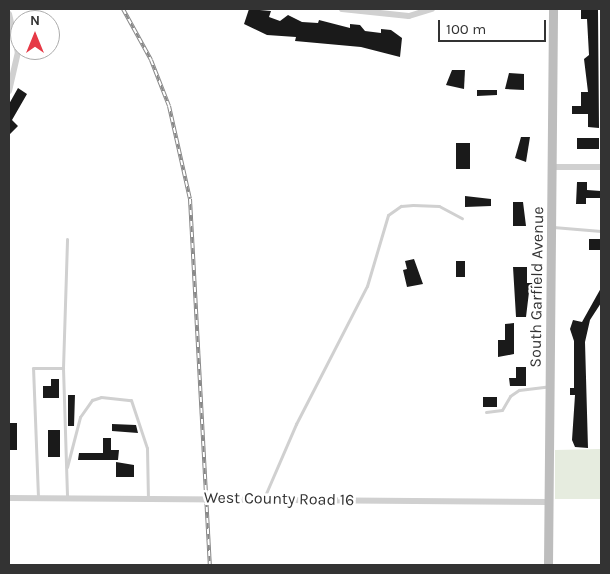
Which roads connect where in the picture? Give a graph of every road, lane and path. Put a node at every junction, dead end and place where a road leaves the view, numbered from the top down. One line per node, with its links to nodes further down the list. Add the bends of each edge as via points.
1 (343, 9): 4 (street)
2 (432, 9): 4 (street, via 409,16)
3 (554, 9): 7 (street, South Garfield Avenue)
4 (391, 12)
5 (9, 14): 6 (street, via 18,52)
6 (9, 90)
7 (553, 167): 8 (street); 10 (street, South Garfield Avenue)
8 (601, 167)
9 (462, 218): 21 (lane, via 439,206 413,204 401,206 388,215 367,286 284,448)
10 (552, 226): 11 (lane); 14 (street, South Garfield Avenue)
11 (601, 231)
12 (67, 239): 13 (lane)
13 (63, 368): 16 (lane, via 63,456); 18 (lane, via 33,368)
14 (550, 386): 15 (lane, via 519,390 510,396 502,410); 22 (street, South Garfield Avenue)
15 (486, 412)
16 (67, 467): 19 (lane); 20 (lane, via 80,417 92,400 101,397 131,400 147,448)
17 (9, 498): 18 (street, West County Road 16)
18 (38, 498): 19 (street, West County Road 16)
19 (67, 498): 20 (street, West County Road 16)
20 (148, 498): 21 (street, West County Road 16)
21 (264, 498): 22 (street, West County Road 16)
22 (548, 502): 23 (street, South Garfield Avenue)
23 (548, 565)

